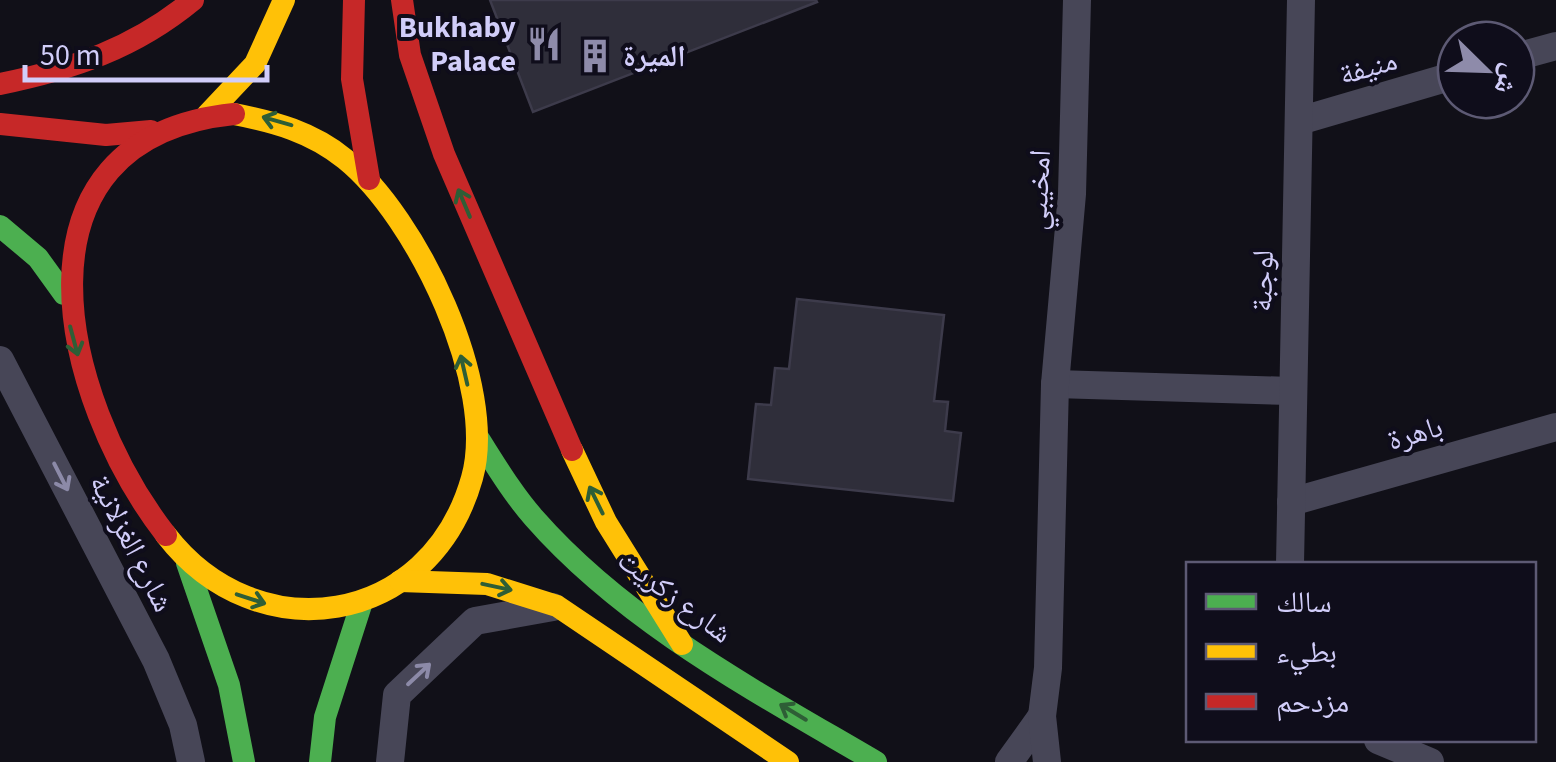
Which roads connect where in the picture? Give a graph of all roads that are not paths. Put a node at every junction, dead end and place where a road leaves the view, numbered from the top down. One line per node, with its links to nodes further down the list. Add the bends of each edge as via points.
1 (193, 0): 8 (main road, via 113,56)
2 (284, 0): 9 (main road, via 274,36 250,75)
3 (354, 0): 13 (main road, via 352,80)
4 (1077, 0): 17 (street, امخيبي, via 1072,194)
5 (1301, 0): 10 (street, لوجبة)
6 (402, 1): 27 (main road, one-way to 6, via 606,522 546,396 444,154 410,54)
7 (1436, 81): 10 (street, منيفة)
8 (0, 84)
9 (207, 115): 12 (main road); 13 (main road, one-way to 9, via 304,130 257,116)
10 (1299, 121): 18 (street, لوجبة)
11 (0, 124): 12 (main road, via 106,135)
12 (153, 131): 15 (main road, via 115,156 84,197 62,265)
13 (369, 179): 20 (main road, one-way to 13, via 460,350 431,275)
14 (0, 226): 15 (main road, via 38,258)
15 (64, 294): 22 (main road, one-way to 22, via 104,424 142,502)
16 (0, 360): 30 (street, شارع الغزلانية, one-way to 30, via 156,660)
17 (1054, 384): 18 (street); 28 (street, امخيبي)
18 (1291, 391): 21 (street, لوجبة)
19 (1556, 427): 21 (street, باهرة)
20 (477, 436): 24 (main road, via 468,488 450,531); 27 (main road, شارع زكريت, via 543,528)
21 (1291, 502): 23 (street, لوجبة)
22 (186, 560): 25 (main road, one-way to 25, via 208,580 272,606 316,610); 31 (main road, via 237,706)
23 (1290, 562)
24 (400, 581): 25 (main road); 26 (main road, one-way to 26, via 487,584)
25 (362, 602): 32 (main road, via 325,717)
26 (556, 606): 33 (street, one-way to 26, via 397,695 475,621); 34 (main road)
27 (682, 644): 35 (main road, شارع زكريت, one-way to 27)
28 (1042, 716): 36 (street, امخيبي); 37 (street, امخيبي)
29 (1383, 742): 38 (street)
30 (191, 762)
31 (244, 762)
32 (320, 762)
33 (390, 762)
34 (788, 762)
35 (876, 762)
36 (1010, 762)
37 (1047, 762)
38 (1430, 762)

